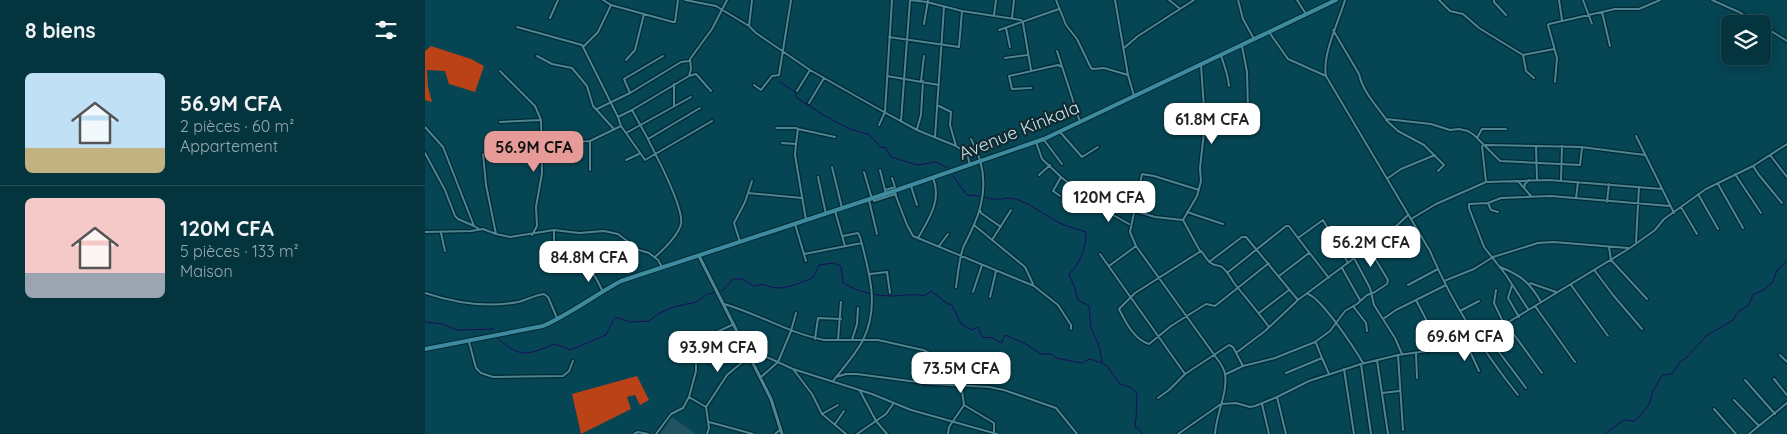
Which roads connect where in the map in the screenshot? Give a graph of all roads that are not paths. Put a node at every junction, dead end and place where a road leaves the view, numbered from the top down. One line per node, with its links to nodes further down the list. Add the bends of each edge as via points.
1 (558, 0): 41 (street)
2 (603, 0): 28 (street)
3 (678, 0): 35 (street, via 674,22)
4 (685, 0): 31 (street)
5 (727, 0): 31 (street)
6 (752, 0): 47 (street)
7 (791, 0): 65 (street)
8 (892, 0): 54 (street)
9 (996, 0): 37 (street)
10 (1014, 0): 42 (street)
11 (1061, 0): 26 (street)
12 (1115, 0): 63 (street)
13 (1169, 0): 30 (street)
14 (1194, 0): 30 (street)
15 (1238, 0): 55 (street, via 1241,15)
16 (1297, 0): 36 (street)
17 (1336, 0): 27 (main road, Avenue Kinkala)
18 (1345, 0): 51 (street)
19 (1439, 0): 72 (street, via 1450,11 1463,14)
20 (1494, 0): 38 (street)
21 (1559, 0): 43 (street)
22 (1583, 0): 39 (street)
23 (1660, 0): 34 (street, via 1639,9)
24 (1712, 0): 40 (street)
25 (927, 1): 29 (street); 45 (street); 56 (street, via 910,0)
26 (1056, 1): 32 (street)
27 (1330, 1): 36 (main road, Avenue Kinkala)
28 (611, 5): 35 (street); 61 (street, via 598,32)
29 (944, 7): 33 (street); 58 (street)
30 (1180, 8): 63 (street)
31 (722, 9): 47 (street); 75 (street)
32 (1059, 9): 44 (street); 81 (street, via 1091,68)
33 (962, 11): 37 (street); 58 (street, via 960,46)
34 (1602, 12): 39 (street); 60 (street)
35 (644, 14): 74 (street, via 635,50)
36 (1306, 14): 53 (main road, Avenue Kinkala)
37 (994, 15): 42 (street)
38 (1506, 15)
39 (1589, 15): 43 (street); 46 (street)
40 (1744, 15)
41 (550, 18)
42 (1012, 19): 44 (street)
43 (1563, 20): 64 (street, via 1548,25)
44 (1023, 23): 49 (street); 67 (street)
45 (924, 24)
46 (1592, 24)
47 (749, 26): 65 (street)
48 (517, 27): 61 (street, via 579,43)
49 (1006, 28): 50 (street); 62 (street)
50 (999, 30)
51 (1333, 30): 84 (street); 111 (street, via 1359,74 1365,91)
52 (1771, 31): 57 (street)
53 (1269, 32): 55 (main road, Avenue Kinkala); 84 (street, via 1289,59)
54 (889, 37): 56 (street); 83 (street)
55 (1254, 39): 59 (main road, Avenue Kinkala)
56 (908, 40): 58 (street); 86 (street)
57 (1787, 41)
58 (942, 45): 92 (street)
59 (1241, 45): 68 (main road, Avenue Kinkala); 106 (street, via 1247,72)
60 (1610, 46)
61 (583, 47): 100 (street)
62 (1010, 47)
63 (1123, 48): 81 (street)
64 (1554, 49): 72 (street); 89 (street, via 1557,61)
65 (783, 52): 78 (street); 91 (street, via 778,76 772,76 761,90)
66 (1057, 52): 77 (street)
67 (1027, 55): 73 (street); 79 (street)
68 (1221, 55): 76 (main road, Avenue Kinkala); 93 (street)
69 (537, 56): 107 (street, via 572,68 587,86)
70 (663, 56): 97 (street, via 624,79)
71 (924, 56): 88 (street)
72 (1523, 56): 87 (street, via 1526,71)
73 (1005, 58)
74 (626, 60)
75 (689, 61): 82 (street); 97 (street, via 681,62)
76 (1201, 64): 98 (main road, Avenue Kinkala); 105 (street)
77 (1062, 67): 79 (street); 116 (street)
78 (810, 70): 85 (street); 96 (street)
79 (1031, 70): 94 (street, via 1009,76 1012,89)
80 (500, 71): 112 (street, via 535,106)
81 (1128, 75): 98 (street)
82 (689, 76): 90 (street); 95 (street, via 697,74)
83 (887, 76): 86 (street); 109 (street)
84 (1326, 76): 176 (street)
85 (824, 78): 101 (street); 109 (street)
86 (905, 78): 88 (street); 114 (street)
87 (1534, 78)
88 (922, 81): 92 (street); 125 (street)
89 (1555, 82)
90 (673, 84): 102 (street); 108 (street)
91 (754, 85)
92 (939, 85): 103 (street)
93 (1229, 86)
94 (1031, 88)
95 (711, 91)
96 (797, 91)
97 (630, 93): 100 (street)
98 (1135, 96): 116 (main road, Avenue Kinkala)
99 (691, 97): 102 (street)
100 (611, 102): 107 (street); 110 (street)
101 (809, 103)
102 (674, 106): 117 (street)
103 (939, 106): 131 (street); 144 (street, via 951,112 950,125)
104 (700, 108): 133 (street)
105 (1205, 108): 106 (street); 190 (street)
106 (1248, 109): 126 (street, via 1248,126)
107 (596, 110): 122 (street)
108 (632, 110): 110 (street); 117 (street)
109 (885, 112): 114 (street); 118 (street)
110 (618, 117): 119 (street)
111 (1386, 119): 132 (street, via 1464,130); 153 (street, via 1398,131 1424,144)
112 (541, 120): 115 (street); 141 (street)
113 (711, 121): 152 (street)
114 (901, 121): 125 (street)
115 (500, 122)
116 (1080, 122): 127 (main road, Avenue Kinkala)
117 (640, 124): 128 (street); 133 (street)
118 (879, 125)
119 (621, 126): 122 (street); 128 (street)
120 (425, 127): 225 (street, via 444,150)
121 (776, 128): 123 (street)
122 (614, 129): 136 (street)
123 (798, 129): 130 (street); 139 (street)
124 (1506, 129): 132 (street, via 1481,129)
125 (917, 130): 131 (street)
126 (1256, 130)
127 (1060, 132): 135 (main road, Avenue Kinkala); 147 (street, via 1082,157)
128 (626, 133): 150 (street)
129 (1636, 136): 154 (street)
130 (835, 137)
131 (935, 137): 144 (street)
132 (1477, 138): 142 (street)
133 (648, 139): 152 (street)
134 (971, 139): 157 (street)
135 (1044, 139): 137 (main road, Avenue Kinkala); 160 (street)
136 (589, 141): 141 (street); 165 (street)
137 (1036, 142): 157 (main road, Avenue Kinkala); 162 (street, via 1041,157)
138 (782, 143): 139 (street)
139 (796, 144): 197 (street)
140 (1787, 144): 155 (street)
141 (543, 145): 143 (street); 237 (street, via 543,173 535,210 537,223)
142 (1482, 145): 145 (street); 158 (street, via 1500,162); 182 (street)
143 (525, 146)
144 (956, 146): 161 (street, via 968,157)
145 (1536, 146): 146 (street); 158 (street)
146 (1562, 146): 148 (street); 159 (street)
147 (1098, 147)
148 (1582, 148): 154 (street); 159 (street, via 1581,165)
149 (425, 153): 225 (street, via 455,216)
150 (640, 153): 152 (street, via 645,160); 156 (street)
151 (483, 154): 233 (street)
152 (655, 155): 261 (street, via 669,182 681,222)
153 (1435, 155): 167 (street, via 1444,165); 176 (street)
154 (1645, 155): 189 (street)
155 (1770, 155): 163 (street); 173 (street)
156 (626, 160)
157 (981, 161): 161 (main road, Avenue Kinkala); 208 (street, via 984,180)
158 (1536, 163): 159 (street); 178 (street)
159 (1561, 163): 179 (street)
160 (1062, 164)
161 (970, 165): 175 (main road, Avenue Kinkala)
162 (1050, 165): 169 (street); 171 (street)
163 (1753, 166): 170 (street); 202 (street)
164 (832, 167): 206 (street)
165 (591, 170)
166 (880, 170): 193 (street)
167 (1439, 171)
168 (864, 172): 199 (street)
169 (1039, 174)
170 (1735, 174): 185 (street); 215 (street)
171 (1061, 176): 195 (street, via 1053,192); 224 (street, via 1097,206)
172 (818, 177): 216 (street)
173 (1787, 177)
174 (892, 178): 191 (street)
175 (933, 178): 186 (main road, Avenue Kinkala); 239 (street, via 937,191 935,206)
176 (1388, 178): 217 (street)
177 (1529, 180): 178 (street); 181 (street); 188 (street)
178 (1537, 180): 179 (street)
179 (1561, 180): 183 (street)
180 (751, 181): 192 (street)
181 (1518, 181): 182 (street); 188 (street)
182 (1486, 182): 218 (street)
183 (1578, 182): 184 (street); 198 (street)
184 (1609, 184): 187 (street); 200 (street)
185 (1718, 184): 194 (street); 227 (street)
186 (911, 186): 191 (main road, Avenue Kinkala); 204 (street)
187 (1639, 187): 189 (street); 203 (street)
188 (1524, 188): 196 (street)
189 (1662, 189): 205 (street)
190 (1199, 190): 211 (street, via 1142,174); 212 (street)
191 (893, 192): 193 (main road, Avenue Kinkala); 239 (street, via 910,231)
192 (748, 193): 197 (street); 243 (street, via 735,223)
193 (884, 194): 199 (main road, Avenue Kinkala)
194 (1698, 194): 207 (street); 229 (street)
195 (1060, 196)
196 (1533, 197): 198 (street); 201 (street, via 1501,198)
197 (802, 198): 219 (street)
198 (1576, 198): 200 (street)
199 (872, 200): 206 (main road, Avenue Kinkala); 234 (street)
200 (1607, 202): 203 (street)
201 (1488, 203): 213 (street, via 1492,211); 262 (street, via 1469,206 1484,247)
202 (1782, 203)
203 (1638, 204): 205 (street); 245 (street)
204 (917, 205)
205 (1671, 206): 214 (street)
206 (842, 208): 210 (main road, Avenue Kinkala)
207 (1681, 208): 214 (street); 236 (street)
208 (980, 209): 223 (street); 226 (street)
209 (1011, 210): 226 (street)
210 (835, 211): 216 (main road, Avenue Kinkala); 238 (street)
211 (1135, 211): 220 (street); 224 (street)
212 (1187, 212): 220 (street); 222 (street)
213 (1499, 212)
214 (1674, 213): 245 (street)
215 (1761, 213)
216 (826, 214): 219 (main road, Avenue Kinkala)
217 (1409, 215): 218 (street); 241 (street)
218 (1411, 219): 274 (street)
219 (806, 220): 221 (main road, Avenue Kinkala)
220 (1183, 220): 254 (street)
221 (795, 224): 243 (main road, Avenue Kinkala); 256 (street)
222 (1223, 224)
223 (974, 225): 242 (street); 258 (street)
224 (1130, 225): 248 (street)
225 (474, 226): 228 (street)
226 (1001, 227): 242 (street)
227 (1743, 228)
228 (479, 229): 232 (street); 233 (street)
229 (1717, 229)
230 (554, 230): 237 (street); 261 (street, via 612,232); 292 (street, via 554,254 587,266)
231 (425, 232): 232 (street)
232 (441, 233): 253 (street)
233 (496, 234): 237 (street, via 510,237)
234 (877, 234)
235 (948, 234): 247 (street)
236 (1697, 234)
237 (532, 235)
238 (843, 236): 244 (street, via 858,233); 246 (street)
239 (918, 238): 247 (street)
240 (1298, 238): 252 (street, via 1286,226); 255 (street); 268 (street, via 1324,221)
241 (1381, 239): 249 (street); 260 (street)
242 (992, 241): 288 (street, via 1025,267)
243 (740, 242): 259 (main road, Avenue Kinkala)
244 (862, 243): 246 (street); 277 (street)
245 (1636, 244): 251 (street)
246 (845, 246): 256 (street)
247 (939, 246): 258 (street)
248 (1136, 246): 270 (street); 280 (street)
249 (1368, 247): 263 (street); 294 (street, via 1388,281)
250 (1609, 247): 251 (street); 262 (street, via 1545,242); 264 (street)
251 (1630, 248): 264 (street)
252 (1258, 250): 266 (street, via 1243,236); 267 (street); 278 (street)
253 (445, 251)
254 (1200, 251): 266 (street); 280 (street)
255 (1309, 253): 279 (street); 281 (street)
256 (804, 254): 265 (street)
257 (1099, 254): 270 (street)
258 (961, 255): 269 (street); 287 (street)
259 (699, 256): 272 (main road, Avenue Kinkala); 308 (main road)
260 (1393, 256)
261 (655, 257): 272 (street)
262 (1493, 257): 271 (street); 283 (street)
263 (1354, 258): 268 (street); 294 (street)
264 (1611, 260): 276 (street); 301 (street)
265 (806, 261)
266 (1209, 262): 278 (street, via 1222,267)
267 (1269, 263): 279 (street); 289 (street)
268 (1348, 263): 273 (street)
269 (982, 265): 275 (street); 293 (street)
270 (1109, 266): 300 (street)
271 (1500, 266): 282 (street); 284 (street)
272 (662, 268): 292 (main road, Avenue Kinkala, via 621,281)
273 (1342, 268): 281 (street); 303 (street)
274 (1438, 269): 283 (street); 285 (street)
275 (996, 271): 288 (street); 299 (street)
276 (1595, 271): 286 (street); 326 (street)
277 (870, 274): 297 (street, via 887,272); 338 (street, via 871,314)
278 (1227, 274): 289 (street)
279 (1279, 276): 290 (street)
280 (1160, 278): 300 (street); 316 (street)
281 (1329, 278): 298 (street)
282 (1528, 282): 295 (street); 307 (street)
283 (1445, 283): 304 (street); 313 (street)
284 (1512, 284): 312 (street); 317 (street, via 1508,297)
285 (1408, 285)
286 (1571, 285): 295 (street); 331 (street)
287 (956, 286)
288 (1034, 286): 325 (street, via 1058,305)
289 (1237, 287): 315 (street); 316 (street, via 1215,306 1206,304)
290 (1290, 290): 302 (street); 315 (street)
291 (1496, 290): 323 (street, via 1494,303)
292 (602, 291): 318 (main road, Avenue Kinkala)
293 (973, 292)
294 (1372, 292): 303 (street); 320 (street, via 1373,305)
295 (1558, 292): 307 (street)
296 (425, 293): 318 (street, via 462,303 489,305 519,302 544,294)
297 (889, 293)
298 (1308, 294): 302 (street); 322 (street)
299 (990, 297)
300 (1130, 297): 332 (street); 332 (street, via 1119,308 1134,334 1149,344)
301 (1647, 299)
302 (1298, 300): 324 (street)
303 (1360, 300): 309 (street)
304 (1416, 300): 320 (street); 329 (street)
305 (841, 302): 319 (street)
306 (1479, 302): 313 (street)
307 (1541, 302): 310 (street)
308 (724, 304): 321 (main road); 327 (street)
309 (1353, 306): 322 (street); 328 (street, via 1366,322)
310 (1535, 306): 312 (street); 355 (street)
311 (858, 308): 337 (street)
312 (1529, 310): 317 (street)
313 (1460, 311): 340 (street)
314 (796, 313): 327 (street)
315 (1259, 313): 324 (street)
316 (1186, 317): 332 (street); 345 (street)
317 (1519, 317): 323 (street)
318 (557, 319): 335 (main road, Avenue Kinkala, via 543,326)
319 (841, 319): 334 (street, via 818,318); 336 (street)
320 (1383, 319): 346 (street)
321 (734, 324): 333 (street); 349 (main road)
322 (1335, 324): 339 (street, via 1326,336); 357 (street)
323 (1506, 325): 330 (street); 363 (street)
324 (1269, 327): 343 (street)
325 (1071, 329)
326 (1643, 329)
327 (791, 331): 334 (street); 354 (street)
328 (1367, 331)
329 (1435, 332)
330 (1487, 336): 340 (street); 374 (street)
331 (1608, 336)
332 (1158, 337): 364 (street)
333 (702, 339): 353 (street); 380 (street, via 695,359 696,372)
334 (815, 339): 336 (street)
335 (469, 340): 342 (main road, Avenue Kinkala); 352 (street, via 476,368 493,377 563,376)
336 (838, 340): 337 (street)
337 (851, 340): 338 (street)
338 (863, 341): 367 (street); 373 (street, via 878,340 946,359 956,369)
339 (1315, 342): 350 (street); 358 (street, via 1266,361)
340 (1478, 342): 341 (street); 378 (street)
341 (1468, 347): 344 (street); 361 (street)
342 (425, 349)
343 (1236, 353): 345 (street, via 1229,345); 358 (street)
344 (1416, 353): 346 (street); 369 (street)
345 (1214, 354): 364 (street); 365 (street)
346 (1402, 354): 347 (street)
347 (1398, 355): 351 (street); 376 (street)
348 (1780, 355): 356 (street)
349 (750, 356): 353 (street); 354 (street, via 762,355); 368 (main road)
350 (1322, 358): 362 (street); 366 (street)
351 (1377, 360): 357 (street); 377 (street)
352 (573, 361)
353 (743, 361): 390 (street, via 727,375)
354 (778, 362): 359 (street); 368 (street)
355 (1575, 362)
356 (1787, 362)
357 (1362, 364): 360 (street); 420 (street)
358 (1243, 366): 365 (street)
359 (793, 369): 372 (street); 393 (street)
360 (1344, 370): 366 (street); 419 (street)
361 (1479, 371)
362 (1285, 373)
363 (1542, 373)
364 (1185, 374): 381 (street)
365 (1225, 374): 386 (street)
366 (1329, 374): 382 (street)
367 (836, 377): 372 (street); 373 (street, via 857,374)
368 (759, 378): 400 (main road, via 771,399)
369 (1417, 378)
370 (1774, 379): 379 (street)
371 (1745, 380): 394 (street)
372 (833, 381): 375 (street)
373 (961, 385): 389 (street); 414 (street, via 1004,390 1057,408)
374 (1526, 388)
375 (860, 391): 385 (street); 395 (street)
376 (1401, 391): 377 (street); 401 (street)
377 (1382, 393): 421 (street)
378 (1518, 395)
379 (1787, 395)
380 (689, 398): 390 (street); 405 (street)
381 (1158, 398)
382 (1277, 398): 387 (street); 418 (street)
383 (1734, 400): 399 (street)
384 (1787, 403): 394 (street)
385 (893, 404): 395 (street); 397 (street)
386 (1221, 404): 387 (street, via 1236,403 1250,407); 415 (street); 416 (street)
387 (1262, 404): 417 (street)
388 (838, 405): 393 (street)
389 (963, 405): 397 (street); 402 (street, via 994,423)
390 (706, 407): 396 (street)
391 (1714, 408): 422 (street)
392 (844, 411): 398 (street)
393 (822, 414): 398 (street)
394 (1775, 414): 399 (street)
395 (876, 421): 411 (street); 412 (street)
396 (709, 422): 406 (street); 407 (street)
397 (953, 422): 402 (street); 413 (street)
398 (835, 424): 410 (street)
399 (1759, 426): 423 (street)
400 (781, 429): 408 (street); 409 (main road)
401 (1403, 430)
402 (995, 433)
403 (633, 434): 404 (street)
404 (648, 434)
405 (656, 434)
406 (707, 434)
407 (753, 434)
408 (775, 434)
409 (782, 434)
410 (846, 434)
411 (857, 434)
412 (887, 434)
413 (948, 434)
414 (1077, 434)
415 (1178, 434)
416 (1215, 434)
417 (1269, 434)
418 (1286, 434)
419 (1354, 434)
420 (1371, 434)
421 (1388, 434)
422 (1736, 434)
423 (1749, 434)

